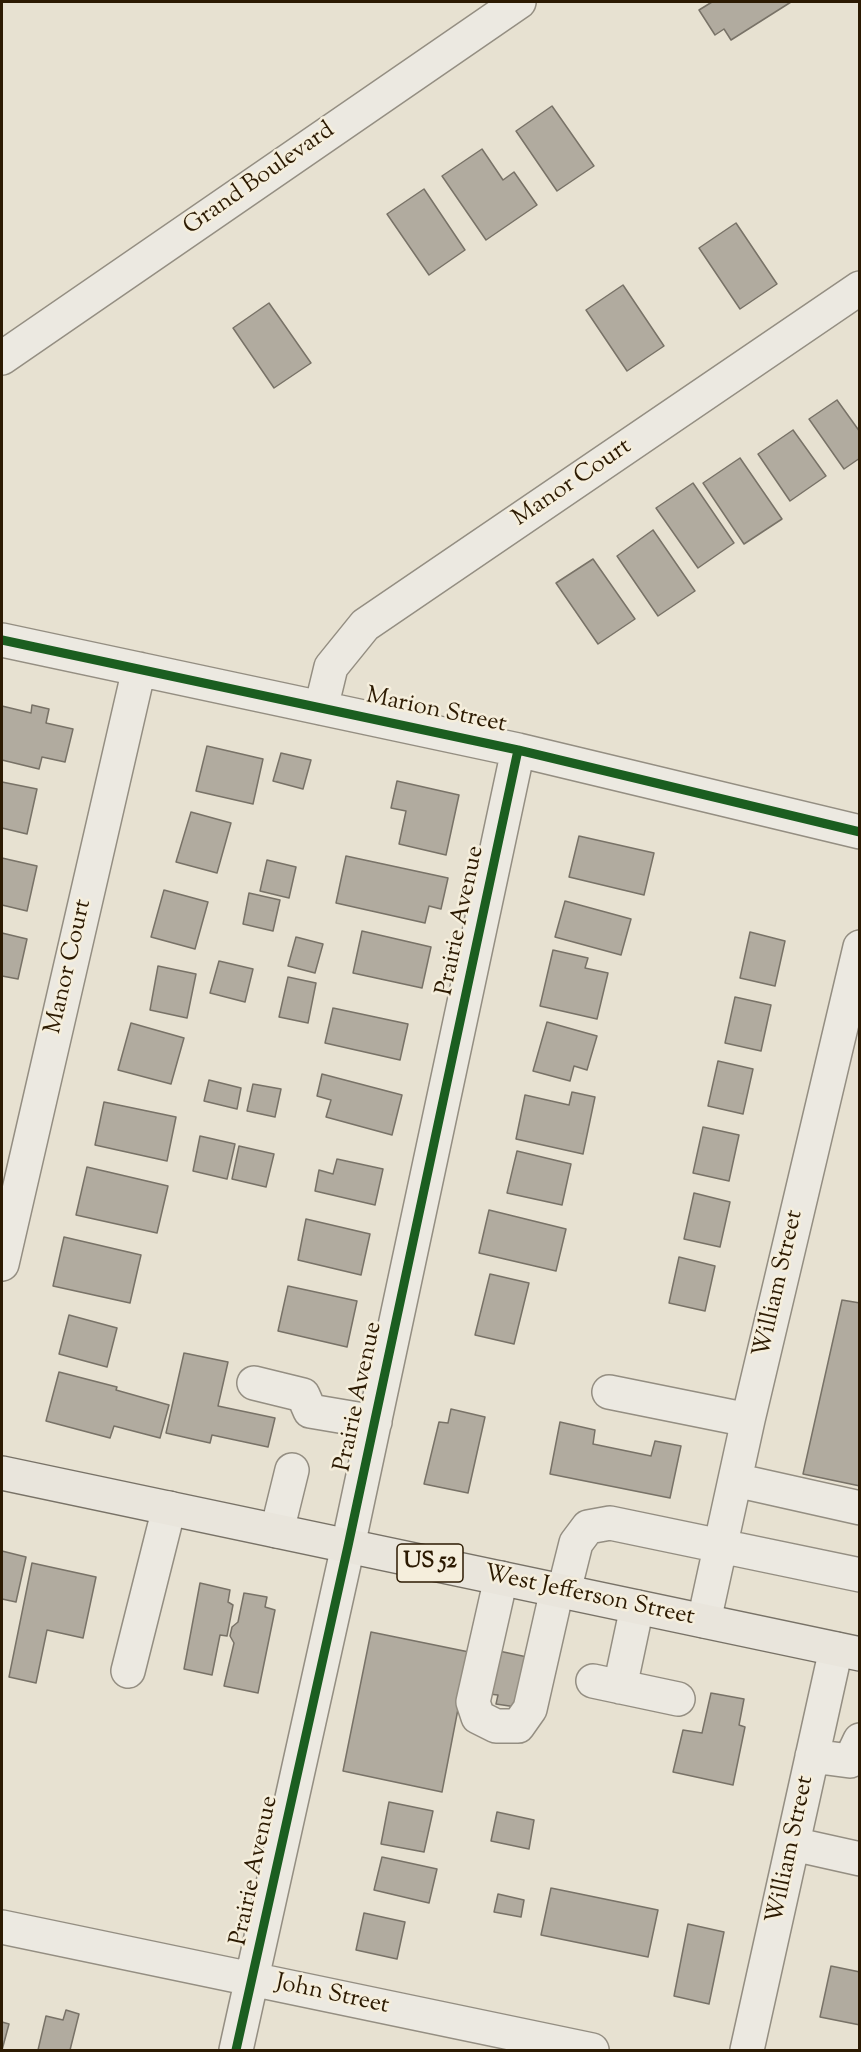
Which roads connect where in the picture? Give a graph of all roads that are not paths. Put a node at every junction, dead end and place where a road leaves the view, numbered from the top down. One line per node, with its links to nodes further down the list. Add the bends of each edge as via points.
1 (519, 2): 3 (street, Grand Boulevard)
2 (860, 288): 6 (street, Manor Court, via 365,625 331,667)
3 (2, 358)
4 (2, 640): 5 (street, Marion Street)
5 (139, 669): 6 (street, Marion Street); 10 (street, Manor Court)
6 (321, 708): 7 (street, Marion Street)
7 (518, 750): 8 (street, Marion Street); 14 (street, Prairie Avenue)
8 (860, 832)
9 (860, 947): 13 (street, William Street)
10 (2, 1264)
11 (254, 1383): 14 (street, via 303,1395 310,1411)
12 (609, 1392): 13 (street)
13 (748, 1420): 17 (street, William Street)
14 (375, 1422): 22 (street, Prairie Avenue)
15 (292, 1470): 20 (street)
16 (2, 1473): 18 (main road, West Jefferson Street / US 52)
17 (735, 1480): 19 (street); 21 (street, William Street)
18 (169, 1508): 20 (main road, West Jefferson Street / US 52); 29 (street)
19 (860, 1508)
20 (277, 1531): 22 (main road, West Jefferson Street / US 52)
21 (721, 1545): 23 (street); 25 (street, via 610,1523 588,1527 576,1543); 27 (street, William Street)
22 (348, 1546): 24 (main road, West Jefferson Street / US 52); 36 (street, Prairie Avenue)
23 (860, 1575)
24 (501, 1578): 25 (main road, West Jefferson Street / US 52); 25 (street, via 473,1702 478,1717 496,1726 518,1726 530,1709)
25 (561, 1591): 26 (main road, West Jefferson Street / US 52)
26 (637, 1607): 27 (main road, West Jefferson Street / US 52); 30 (street, via 606,1684)
27 (704, 1621): 28 (main road, West Jefferson Street / US 52)
28 (848, 1651): 32 (street, William Street)
29 (128, 1671)
30 (678, 1699)
31 (860, 1740): 32 (street, via 849,1761)
32 (812, 1756): 33 (street, William Street)
33 (793, 1844): 34 (street); 40 (street, William Street)
34 (860, 1859)
35 (2, 1927): 36 (street, John Street)
36 (252, 1979): 37 (street, John Street); 38 (street, Prairie Avenue)
37 (496, 2041): 39 (street, John Street)
38 (236, 2050)
39 (592, 2050)
40 (747, 2050)

